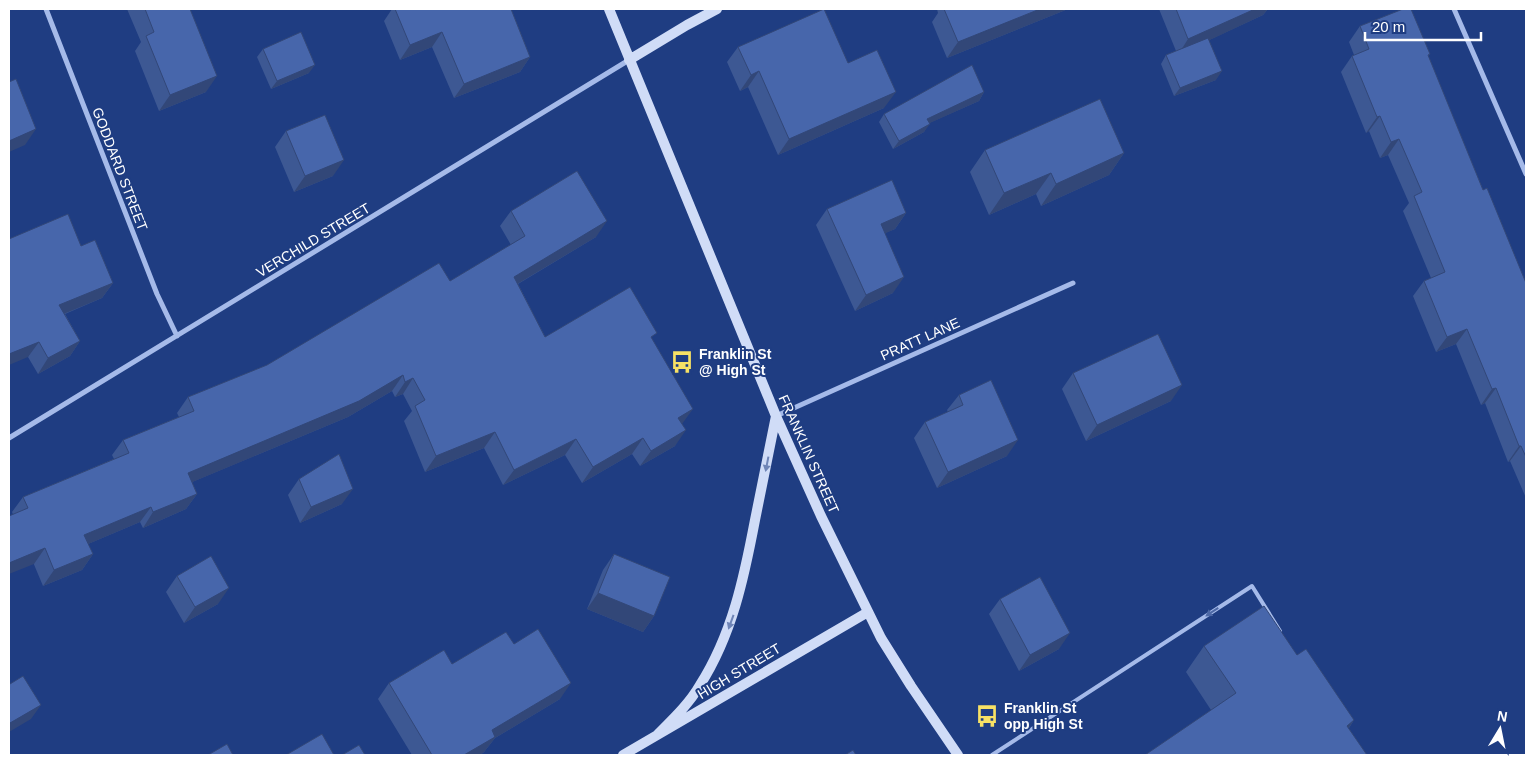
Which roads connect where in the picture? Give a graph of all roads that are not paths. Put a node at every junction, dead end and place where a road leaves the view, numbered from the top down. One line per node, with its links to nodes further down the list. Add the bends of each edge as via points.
1 (46, 9): 8 (street, GODDARD STREET, via 157,294)
2 (609, 9): 5 (main road, FRANKLIN STREET)
3 (717, 9): 5 (main road)
4 (1454, 9): 6 (street)
5 (629, 60): 8 (street, VERCHILD STREET); 9 (main road, FRANKLIN STREET)
6 (1526, 174)
7 (1073, 283): 9 (street, PRATT LANE)
8 (177, 336): 10 (street, VERCHILD STREET)
9 (776, 416): 11 (main road, FRANKLIN STREET); 13 (main road, one-way to 13, via 742,588 729,626 700,686)
10 (9, 438)
11 (868, 612): 13 (main road, HIGH STREET); 15 (main road, FRANKLIN STREET, via 895,660)
12 (1284, 637): 16 (lane, one-way to 16, via 1252,586)
13 (658, 734): 14 (main road, HIGH STREET)
14 (623, 755)
15 (958, 755)
16 (992, 755)

